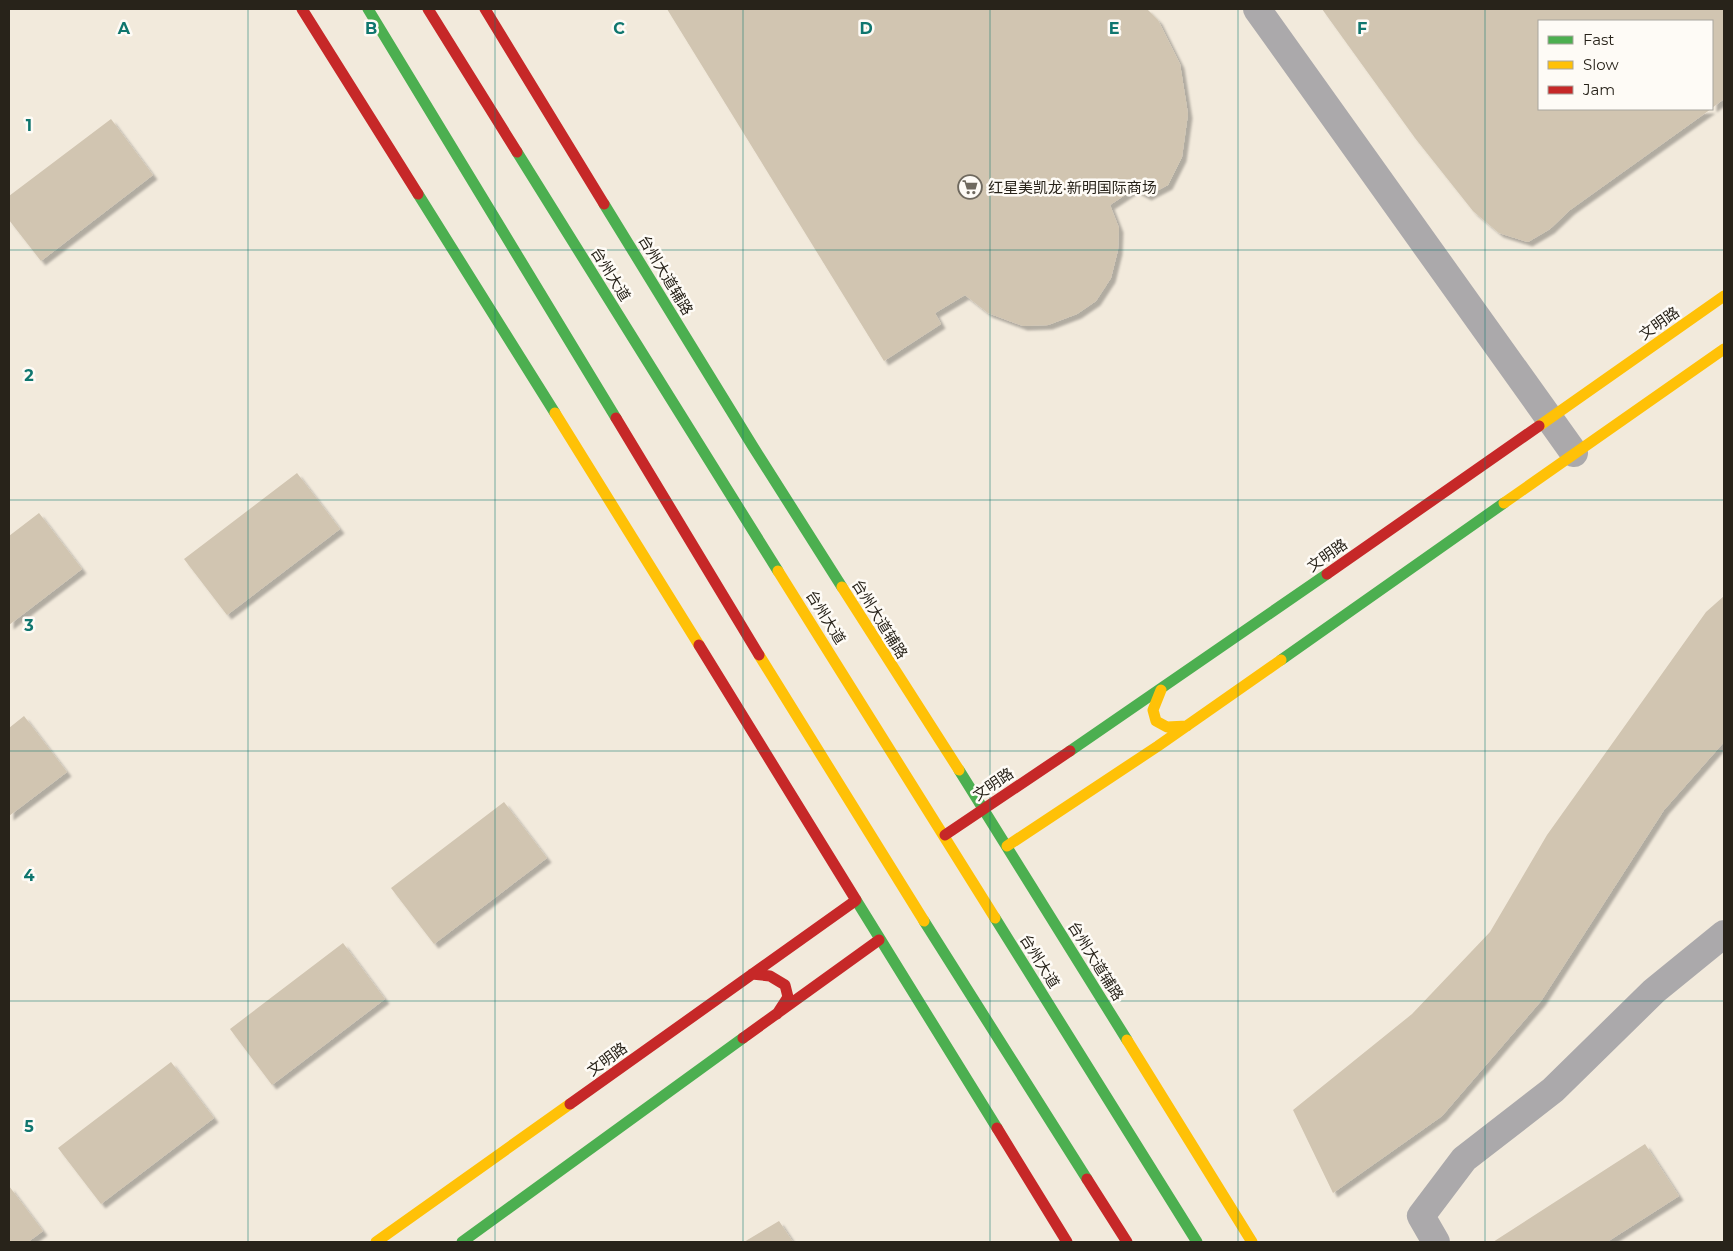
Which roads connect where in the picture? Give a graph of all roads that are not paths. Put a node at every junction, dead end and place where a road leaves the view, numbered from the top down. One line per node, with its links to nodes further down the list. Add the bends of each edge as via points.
1 (302, 9): 15 (main road)
2 (368, 9): 23 (main road, via 834,779)
3 (428, 9): 13 (main road, 台州大道)
4 (485, 9): 12 (main road, 台州大道辅路, via 752,445)
5 (1257, 9): 8 (street)
6 (1724, 296): 8 (main road, 文明路)
7 (1724, 349): 9 (main road)
8 (1550, 418): 9 (street); 10 (main road, 文明路)
9 (1574, 453): 11 (main road)
10 (1161, 690): 11 (main road, via 1152,710 1156,721 1167,727); 12 (main road, 文明路)
11 (1187, 726): 14 (main road)
12 (982, 809): 13 (main road, 文明路); 14 (main road, 台州大道辅路)
13 (945, 835): 24 (main road, 台州大道)
14 (1007, 846): 25 (main road, 台州大道辅路)
15 (855, 901): 17 (main road); 18 (main road, 文明路)
16 (1724, 934): 26 (street, via 1654,991 1553,1090 1464,1159 1421,1216)
17 (879, 940): 19 (main road); 22 (main road)
18 (752, 974): 19 (main road, via 770,976 785,985 788,997); 20 (main road, 文明路)
19 (777, 1014): 21 (main road)
20 (376, 1242)
21 (462, 1242)
22 (1067, 1242)
23 (1127, 1242)
24 (1197, 1242)
25 (1252, 1242)
26 (1436, 1242)

